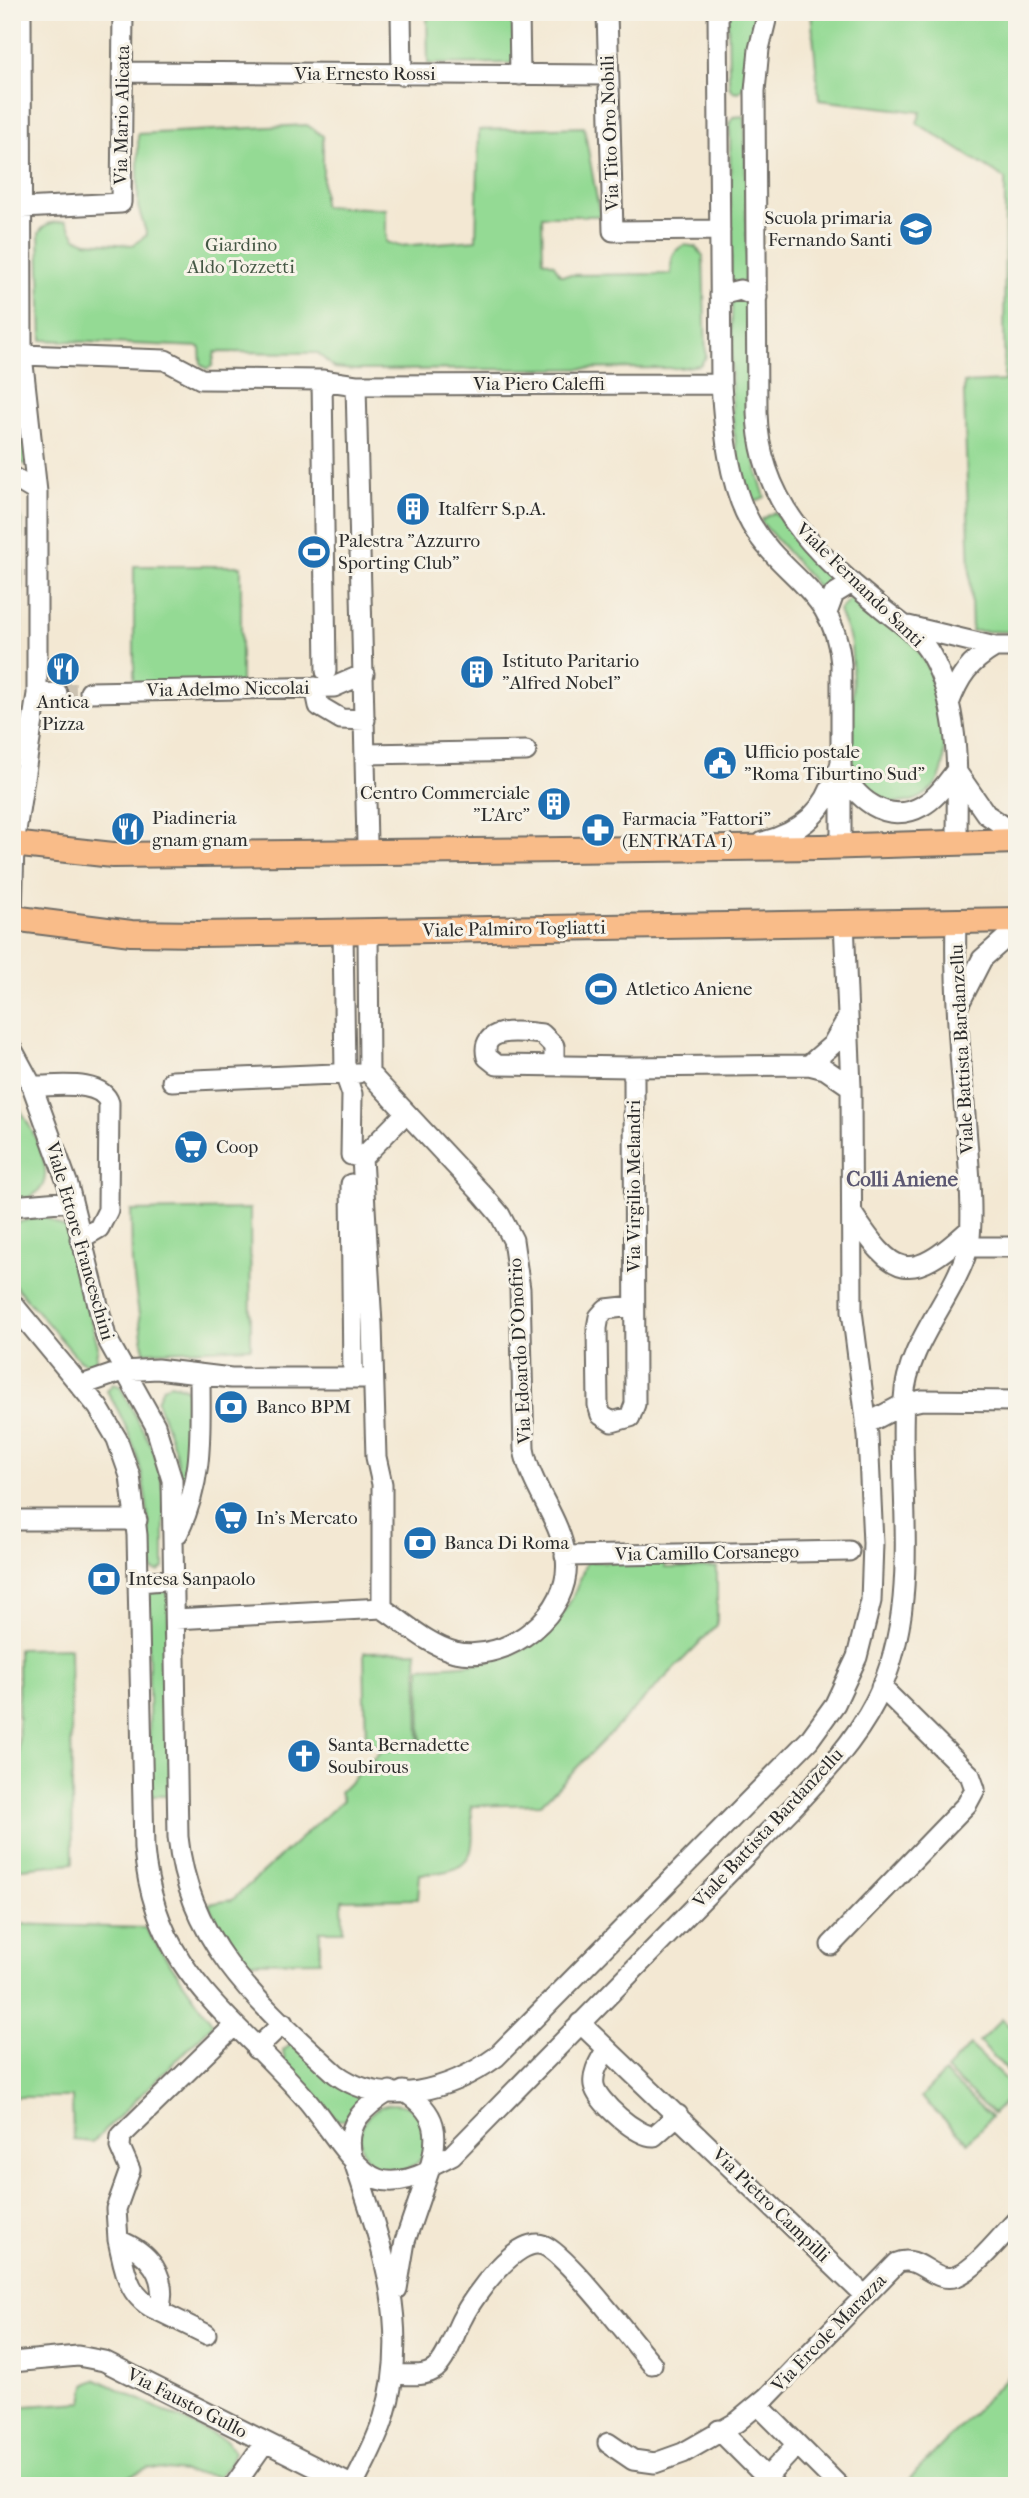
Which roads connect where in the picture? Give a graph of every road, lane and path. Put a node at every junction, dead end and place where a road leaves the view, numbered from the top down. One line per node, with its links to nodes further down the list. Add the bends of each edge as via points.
1 (21, 12): 14 (street)
2 (123, 12): 8 (street, Via Mario Alicata)
3 (401, 12): 9 (street)
4 (519, 12): 10 (street)
5 (607, 12): 11 (street, Via Tito Oro Nobili)
6 (718, 12): 13 (street, Viale Fernando Santi)
7 (768, 12): 12 (street, Viale Fernando Santi)
8 (123, 72): 9 (street, Via Ernesto Rossi); 14 (street, Via Mario Alicata, via 121,203)
9 (402, 75): 10 (street, Via Ernesto Rossi)
10 (520, 75): 11 (street, Via Ernesto Rossi)
11 (607, 75): 15 (street, Via Tito Oro Nobili, via 613,231)
12 (755, 91): 13 (street, via 736,104); 17 (street, Viale Fernando Santi)
13 (719, 93): 15 (street, Viale Fernando Santi)
14 (22, 208): 18 (street)
15 (720, 230): 16 (street, Viale Fernando Santi)
16 (720, 295): 17 (street, via 740,290); 20 (street, Viale Fernando Santi)
17 (757, 297): 24 (street, Viale Fernando Santi, via 758,434)
18 (20, 368): 19 (street, Via Piero Caleffi, via 165,360 201,379); 23 (street)
19 (322, 380): 21 (street, Via Piero Caleffi); 32 (street)
20 (722, 384): 21 (street, Via Piero Caleffi); 25 (street, Viale Fernando Santi, via 729,452)
21 (356, 385): 31 (street)
22 (12, 477): 23 (street)
23 (37, 492): 35 (street)
24 (776, 495): 25 (street, via 765,509); 26 (street, Viale Fernando Santi, via 801,531)
25 (745, 512): 27 (street, Viale Fernando Santi, via 757,533)
26 (852, 583): 27 (street, via 834,594); 28 (street, Viale Fernando Santi)
27 (827, 613): 40 (street, Viale Fernando Santi, via 840,650)
28 (903, 625): 29 (street); 36 (street, Viale Fernando Santi, via 929,651)
29 (995, 647): 30 (street); 36 (street, via 961,673)
30 (1017, 647)
31 (364, 674): 32 (street, Via Adelmo Niccolai, via 334,687); 37 (street)
32 (321, 679): 33 (street, Via Adelmo Niccolai); 37 (street, via 319,706 341,719)
33 (90, 692)
34 (57, 693): 35 (street)
35 (37, 694): 45 (street)
36 (949, 704): 41 (street, Viale Fernando Santi)
37 (365, 720): 39 (street)
38 (526, 751): 39 (street)
39 (366, 754): 44 (street)
40 (838, 762): 41 (street, via 861,797 875,807 896,812 914,810 930,801); 47 (street, via 829,792 810,819 788,835); 48 (street, Viale Fernando Santi)
41 (956, 771): 42 (street, via 986,814); 46 (street, Viale Fernando Santi)
42 (1017, 835)
43 (1017, 841): 46 (main road)
44 (367, 843)
45 (13, 844): 47 (main road, via 113,855); 49 (street)
46 (957, 844): 48 (main road)
47 (750, 846): 48 (main road)
48 (841, 847)
49 (12, 918): 54 (main road, Viale Palmiro Togliatti, via 131,933)
50 (1017, 920): 52 (main road, Viale Palmiro Togliatti)
51 (844, 921): 52 (main road, Viale Palmiro Togliatti); 55 (main road, Viale Palmiro Togliatti); 57 (street, Viale Battista Bardanzellu)
52 (956, 921): 56 (street, Viale Battista Bardanzellu)
53 (1017, 928): 56 (street, via 982,959)
54 (343, 931): 55 (main road, Viale Palmiro Togliatti); 63 (street)
55 (368, 931): 62 (street)
56 (958, 1010): 73 (street, Viale Battista Bardanzellu)
57 (847, 1018): 60 (street, via 832,1045); 66 (street, Viale Battista Bardanzellu)
58 (12, 1049): 65 (street, Viale Ettore Franceschini)
59 (554, 1065): 61 (street)
60 (809, 1065): 61 (street); 66 (street, via 825,1069)
61 (631, 1067): 76 (street, Via Virgilio Melandri)
62 (369, 1073): 63 (street); 67 (street, Via Edoardo D'Onofrio)
63 (345, 1074): 64 (street); 68 (street, via 352,1094)
64 (172, 1081)
65 (32, 1086): 69 (street, Viale Ettore Franceschini); 72 (street, via 90,1087 105,1093 109,1103 108,1210 99,1228)
66 (851, 1087): 71 (street, Viale Battista Bardanzellu)
67 (405, 1114): 68 (street); 91 (street, Via Edoardo D'Onofrio, via 500,1215 513,1240 520,1289 524,1448 530,1474 555,1521)
68 (356, 1156): 79 (street); 80 (street)
69 (72, 1201): 70 (street); 72 (street, Viale Ettore Franceschini)
70 (12, 1206)
71 (852, 1213): 73 (street, via 881,1255 908,1266 924,1264); 84 (street, Viale Battista Bardanzellu, via 853,1333)
72 (80, 1239): 77 (street, Viale Ettore Franceschini, via 103,1329)
73 (969, 1239): 74 (street); 83 (street, Viale Battista Bardanzellu, via 916,1356)
74 (1017, 1247)
75 (12, 1303): 81 (street)
76 (633, 1306): 76 (street, Via Virgilio Melandri, via 606,1309 598,1324 599,1410 608,1421 617,1423 630,1418 634,1408)
77 (123, 1371): 78 (street, via 165,1369); 81 (street); 87 (street, Viale Ettore Franceschini, via 163,1445 173,1488)
78 (200, 1375): 79 (street); 87 (street, via 199,1470)
79 (353, 1378): 80 (street)
80 (373, 1378): 94 (street, via 376,1457 382,1484)
81 (82, 1385): 86 (street, via 122,1451)
82 (1017, 1401): 83 (street, via 922,1400)
83 (904, 1404): 84 (street); 88 (street, Viale Battista Bardanzellu)
84 (866, 1424): 89 (street, Viale Battista Bardanzellu)
85 (12, 1520): 86 (street)
86 (136, 1520): 93 (street)
87 (175, 1540): 92 (street, Viale Ettore Franceschini)
88 (906, 1542): 89 (street); 96 (street, Viale Battista Bardanzellu, via 898,1623)
89 (873, 1543): 97 (street, Viale Battista Bardanzellu, via 871,1601 857,1657 839,1696)
90 (849, 1551): 91 (street, Via Camillo Corsanego)
91 (565, 1556): 94 (street, Via Edoardo D'Onofrio, via 564,1587 556,1604 533,1629 501,1648 465,1654 443,1648)
92 (175, 1580): 93 (street); 95 (street, Viale Ettore Franceschini)
93 (139, 1582): 99 (street)
94 (382, 1608): 95 (street)
95 (175, 1619): 100 (street, Viale Ettore Franceschini)
96 (881, 1687): 98 (street, Viale Battista Bardanzellu, via 869,1713); 103 (street, via 973,1778 975,1789 967,1804)
97 (808, 1740): 98 (street); 101 (street, Viale Battista Bardanzellu)
98 (833, 1763): 102 (street, Viale Battista Bardanzellu)
99 (143, 1804): 100 (street); 106 (street, via 147,1878 157,1918 188,1971)
100 (177, 1804): 104 (street, Viale Ettore Franceschini, via 183,1870 201,1925 229,1966)
101 (662, 1892): 102 (street, Viale Battista Bardanzellu); 109 (street, Viale Battista Bardanzellu, via 496,2057 443,2087)
102 (686, 1915): 105 (street, Viale Battista Bardanzellu)
103 (831, 1945)
104 (283, 2023): 107 (street); 109 (street, Viale Ettore Franceschini, via 341,2078 362,2087)
105 (580, 2023): 108 (street, Via Pietro Campilli); 112 (street, Viale Battista Bardanzellu, via 452,2155)
106 (234, 2026): 107 (street); 114 (street, via 126,2128 120,2141 130,2174 117,2209)
107 (257, 2049): 111 (street, via 304,2096)
108 (606, 2050): 110 (street, Via Pietro Campilli); 110 (street, via 594,2084 618,2115 651,2137)
109 (396, 2091): 111 (street, via 372,2102 357,2117 351,2136); 112 (street, via 420,2103 431,2118 435,2138)
110 (678, 2115): 115 (street, Via Pietro Campilli)
111 (352, 2156): 112 (street, via 365,2171 385,2181 407,2179); 116 (street, via 376,2225)
112 (429, 2169): 116 (street, via 405,2241)
113 (1017, 2220): 115 (street, Via Ercole Marazza, via 957,2276 942,2278 915,2262 900,2261)
114 (118, 2240): 117 (street, via 132,2292); 117 (street, via 143,2252 153,2264 162,2295)
115 (864, 2295): 122 (street, Via Ercole Marazza)
116 (394, 2304): 121 (street)
117 (159, 2311): 118 (street)
118 (206, 2334)
119 (12, 2362): 124 (street, Via Fausto Gullo, via 78,2356 104,2361)
120 (652, 2364): 121 (street, via 576,2274 550,2250 535,2244 519,2249 481,2289 436,2368 419,2374)
121 (393, 2374): 130 (street, via 381,2425)
122 (758, 2405): 123 (street, Via Ercole Marazza); 126 (street, Via Ercole Marazza)
123 (719, 2430): 125 (street, Via Ercole Marazza, via 691,2449 655,2463 634,2460); 127 (street)
124 (265, 2442): 129 (street); 130 (street, Via Fausto Gullo)
125 (608, 2443)
126 (797, 2445): 127 (street); 128 (street, Via Ercole Marazza)
127 (771, 2482)
128 (829, 2483)
129 (234, 2486)
130 (354, 2486)

